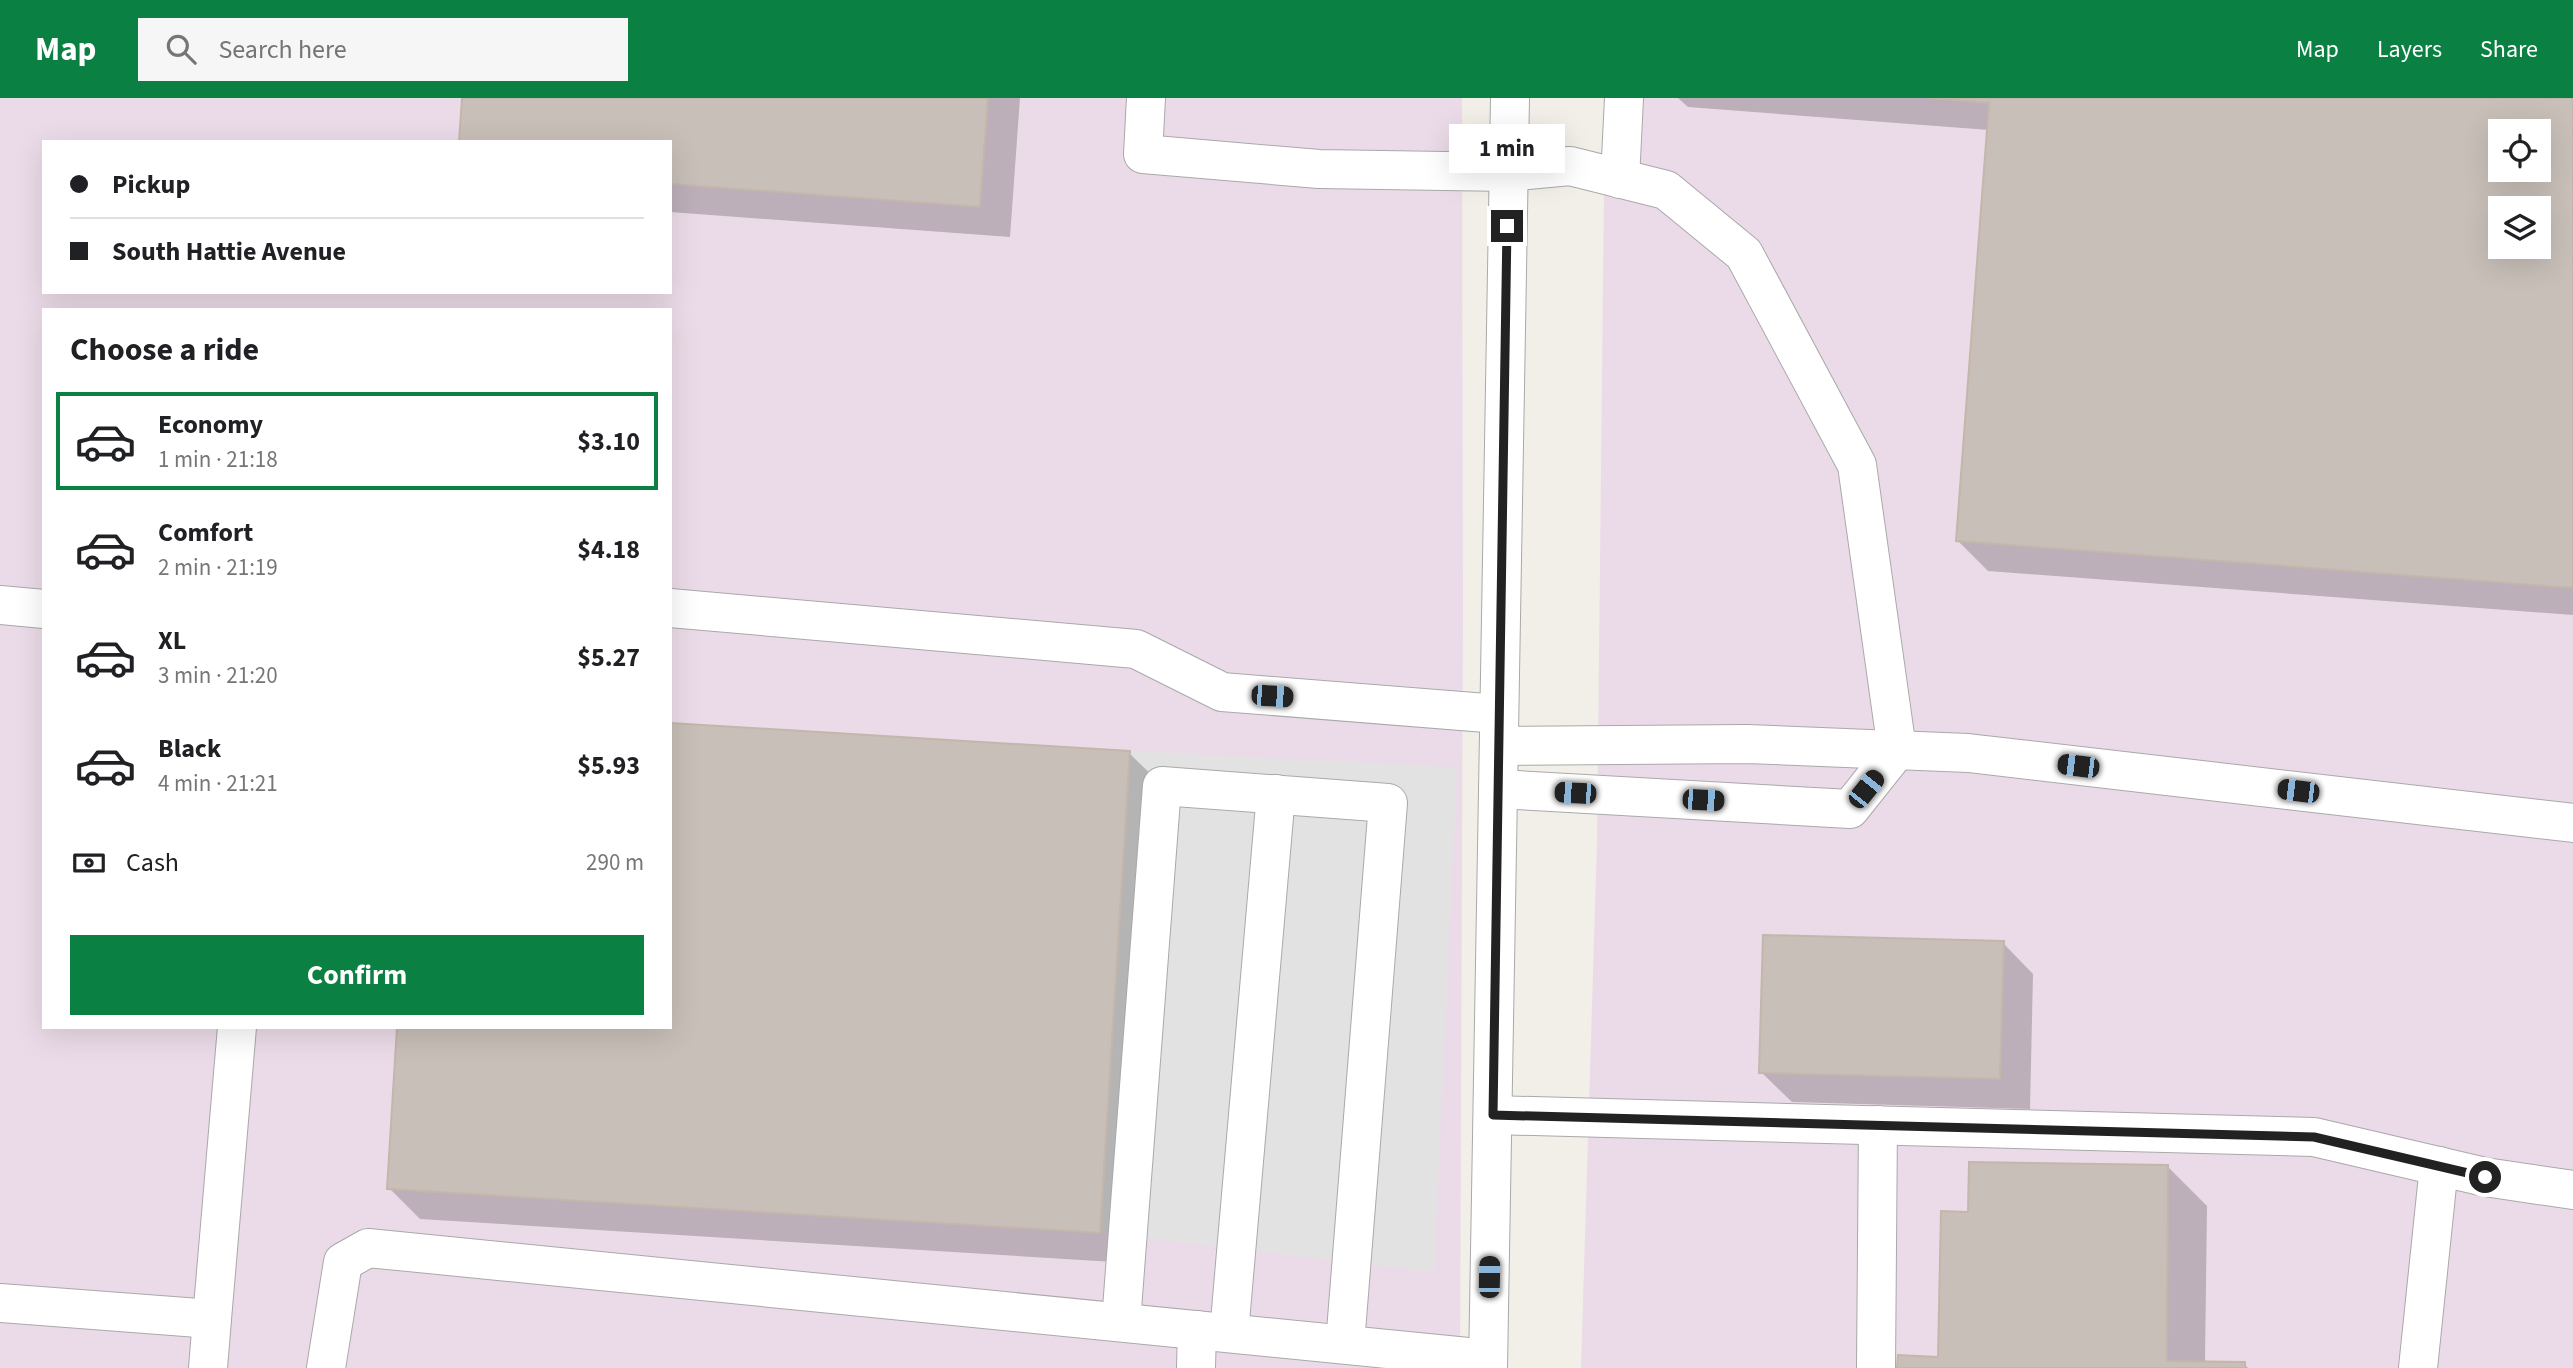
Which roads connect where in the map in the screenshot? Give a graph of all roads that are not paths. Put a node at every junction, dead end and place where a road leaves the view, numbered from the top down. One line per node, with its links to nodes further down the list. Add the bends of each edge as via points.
1 (1146, 98): 4 (street, via 1143,154 1319,169)
2 (1510, 98): 4 (street)
3 (1624, 98): 5 (street)
4 (1508, 172): 5 (street, via 1570,166); 9 (street)
5 (1620, 179): 10 (street, via 1665,190 1744,254 1857,465)
6 (0, 605): 8 (street)
7 (672, 608): 9 (street, via 1136,649 1222,692)
8 (42, 609)
9 (1499, 730): 10 (street); 11 (street)
10 (1897, 750): 11 (street, via 1850,808); 13 (street, via 1968,753)
11 (1498, 789): 15 (street)
12 (1276, 794): 21 (street, via 1162,786); 22 (street); 23 (street, via 1388,803)
13 (2573, 823)
14 (237, 1029): 20 (street)
15 (1493, 1115): 16 (street); 24 (street)
16 (1878, 1125): 17 (street, via 2314,1137); 28 (street)
17 (2439, 1166): 18 (street); 29 (street)
18 (2573, 1190)
19 (0, 1303): 20 (street)
20 (212, 1318): 25 (street)
21 (1121, 1322): 22 (street); 26 (street, via 368,1248 343,1262)
22 (1213, 1331): 23 (street); 27 (street)
23 (1345, 1344): 24 (street)
24 (1488, 1363)
25 (208, 1368)
26 (326, 1368)
27 (1196, 1368)
28 (1875, 1368)
29 (2418, 1368)

